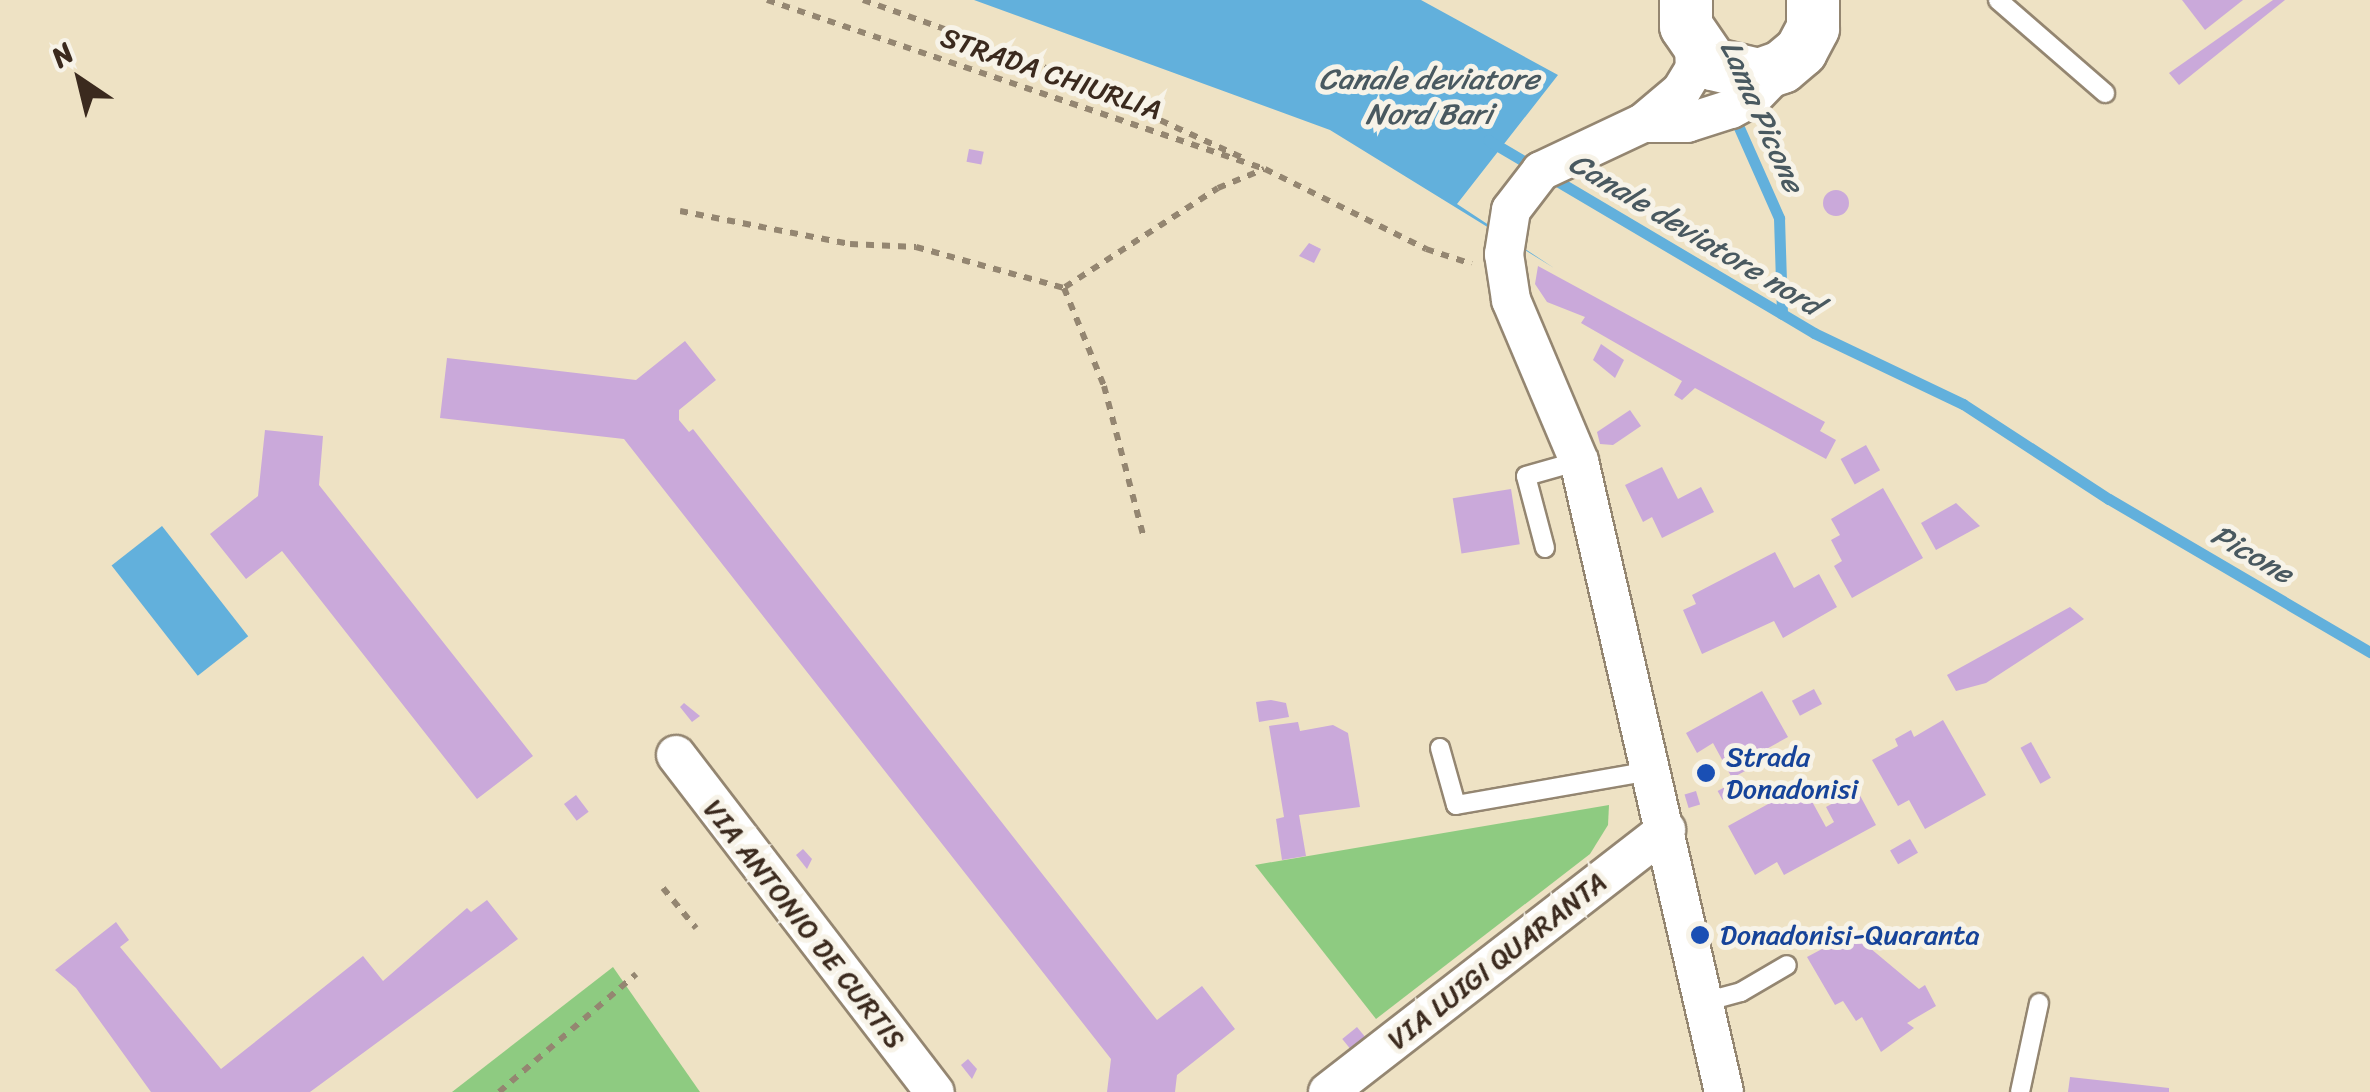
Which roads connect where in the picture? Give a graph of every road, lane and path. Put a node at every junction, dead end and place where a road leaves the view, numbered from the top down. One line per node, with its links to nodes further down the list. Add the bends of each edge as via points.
1 (767, 0): 9 (path, STRADA CHIURLIA)
2 (864, 0): 9 (path, STRADA CHIURLIA, via 1015,54)
3 (1642, 0): 5 (street)
4 (1998, 0): 7 (lane)
5 (1689, 23): 6 (street, via 1712,64 1734,74); 8 (street, via 1695,68)
6 (1811, 24): 8 (street, via 1752,98 1687,123)
7 (2105, 93)
8 (1643, 123): 11 (street, via 1541,172 1510,210)
9 (1265, 169): 11 (path, STRADA CHIURLIA, via 1426,249); 12 (path, via 1218,188)
10 (680, 211): 12 (path, via 850,244 916,247)
11 (1505, 274): 13 (street)
12 (1064, 288): 14 (path, via 1104,386)
13 (1579, 461): 15 (lane, via 1526,476); 18 (street)
14 (1144, 539)
15 (1545, 548)
16 (1440, 748): 18 (lane, via 1456,806)
17 (676, 756): 27 (street, VIA ANTONIO DE CURTIS)
18 (1651, 770): 19 (street)
19 (1666, 830): 24 (street); 28 (street, VIA LUIGI QUARANTA)
20 (664, 888): 21 (path)
21 (696, 928)
22 (1786, 965): 24 (lane, via 1740,992)
23 (636, 974): 26 (path)
24 (1704, 1002): 29 (street)
25 (2039, 1002): 30 (lane)
26 (499, 1092)
27 (935, 1092)
28 (1328, 1092)
29 (1724, 1092)
30 (2020, 1092)

